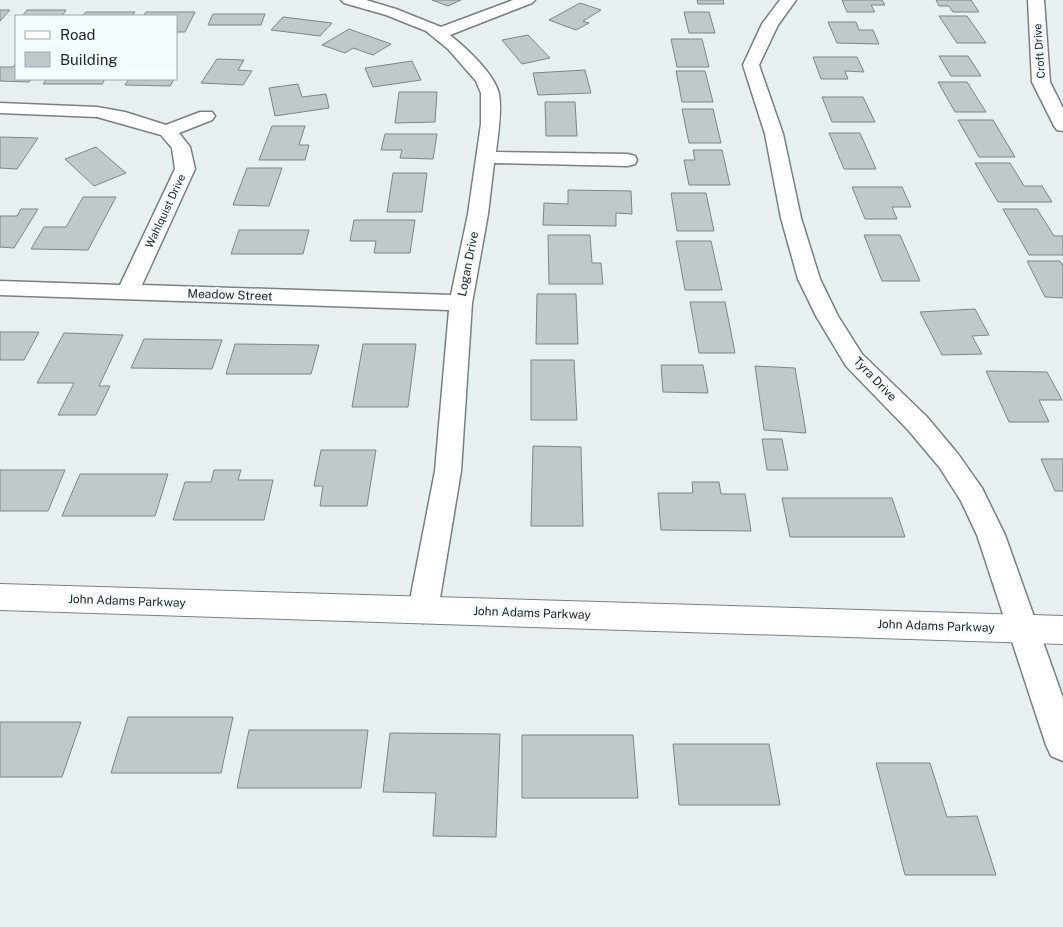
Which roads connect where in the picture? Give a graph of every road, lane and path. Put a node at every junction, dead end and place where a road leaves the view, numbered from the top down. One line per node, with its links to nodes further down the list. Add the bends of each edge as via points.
1 (349, 0): 5 (street, Logan Drive, via 391,12 432,28)
2 (527, 0): 5 (street)
3 (788, 0): 18 (street, Tyra Drive, via 770,24 751,65 774,134 791,218 809,279 854,360 918,424 949,461 972,496 991,535)
4 (1036, 0): 6 (street, Croft Drive, via 1041,82)
5 (438, 34): 11 (street, Logan Drive, via 454,46 484,79 490,93)
6 (1056, 96): 9 (street, Croft Drive)
7 (0, 108): 10 (street, via 97,112)
8 (206, 116): 10 (street)
9 (1063, 126)
10 (167, 131): 14 (street, Wahlquist Drive, via 181,146 185,169)
11 (486, 157): 12 (street); 15 (street, Logan Drive)
12 (628, 160)
13 (0, 288): 14 (street, Meadow Street)
14 (128, 292): 15 (street, Meadow Street)
15 (461, 303): 17 (street, Logan Drive, via 448,471)
16 (0, 597): 17 (street, John Adams Parkway)
17 (422, 610): 18 (street, John Adams Parkway)
18 (1023, 629): 19 (street, John Adams Parkway); 20 (street, Tyra Drive)
19 (1063, 630)
20 (1063, 745)

